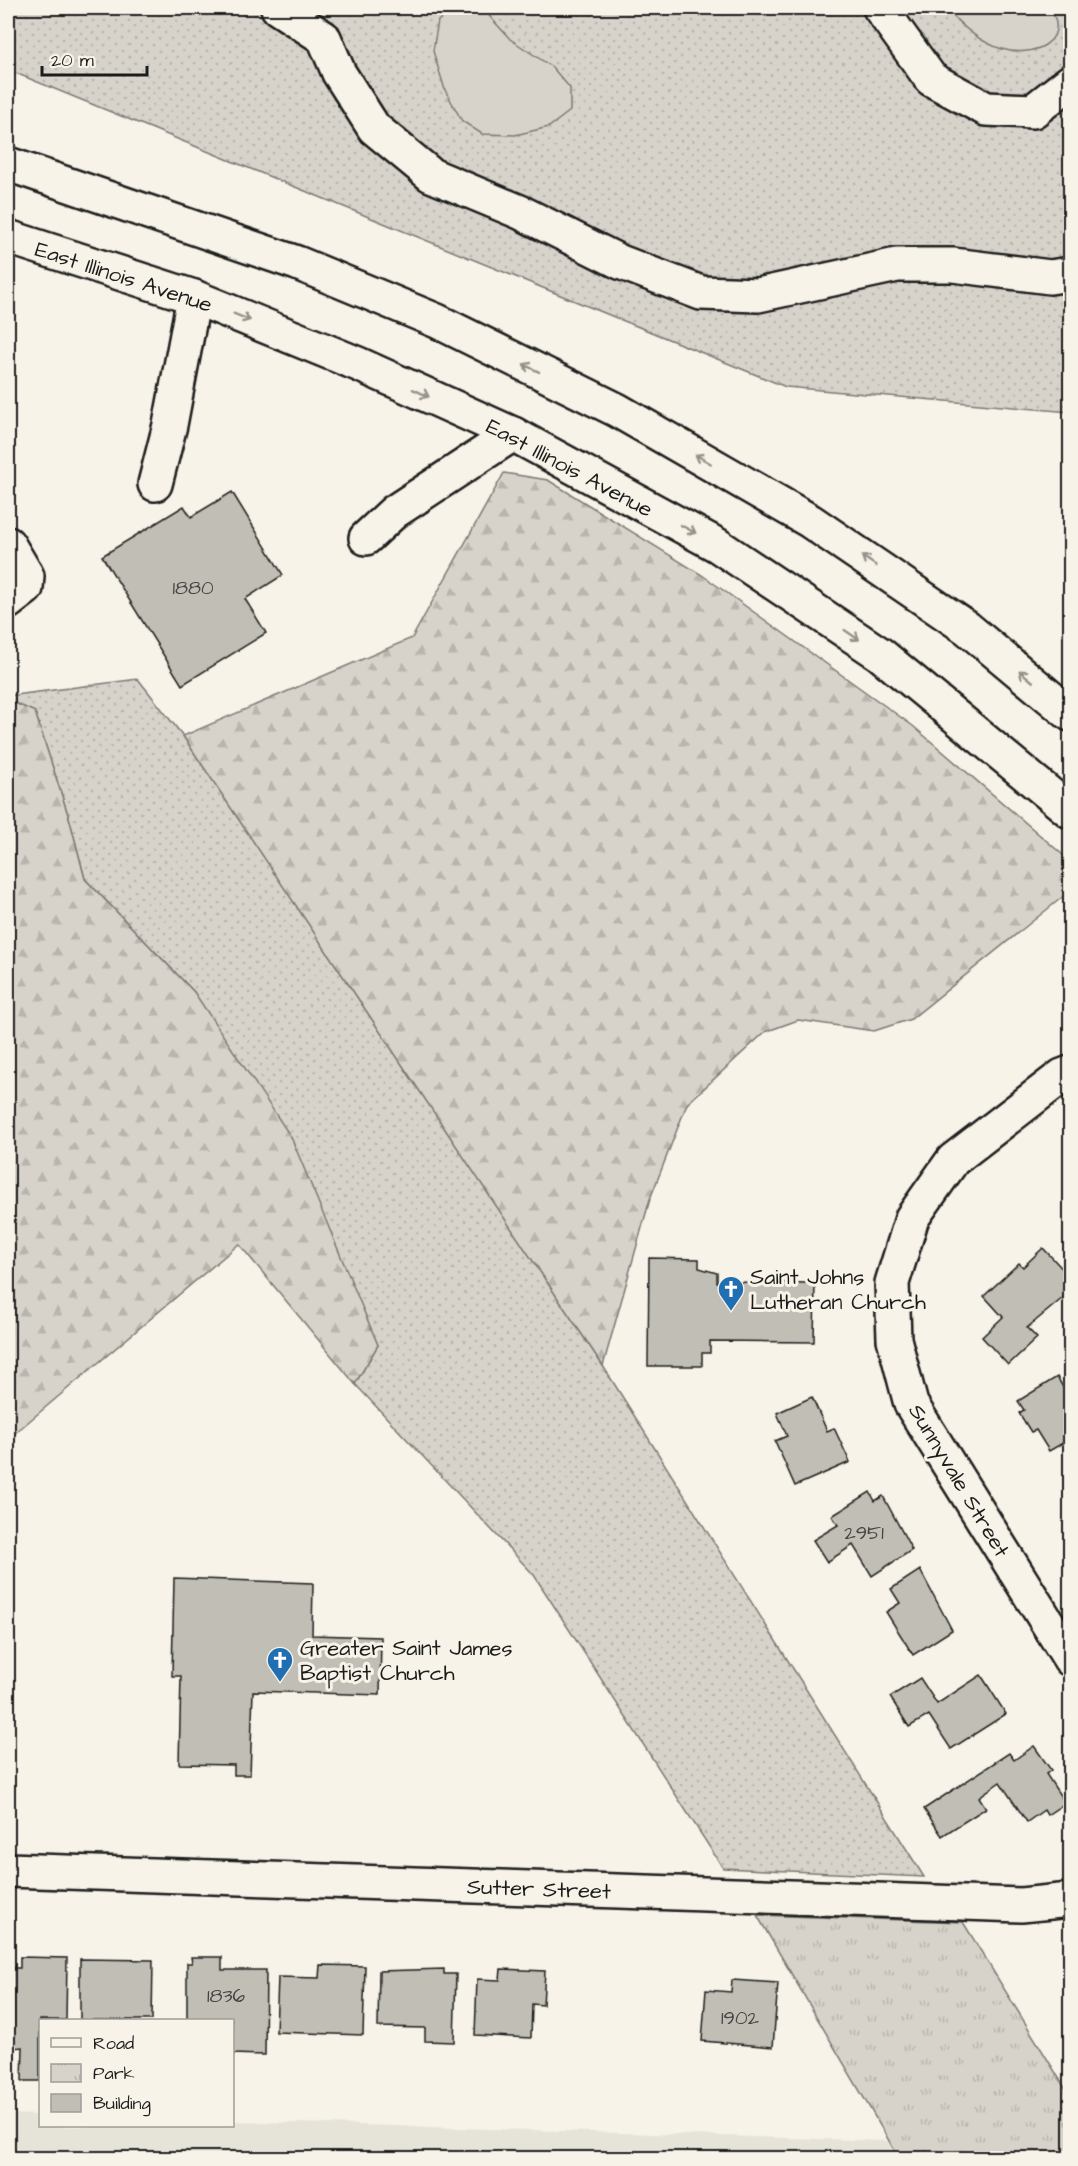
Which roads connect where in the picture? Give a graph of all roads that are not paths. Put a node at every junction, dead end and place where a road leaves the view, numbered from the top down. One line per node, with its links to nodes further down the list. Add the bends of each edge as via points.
1 (278, 8): 6 (main road, via 324,38 339,73 375,128 432,175 520,212 620,262 701,293 758,295 897,265 953,265 1050,277)
2 (880, 8): 3 (main road, via 931,79 986,109 1033,111)
3 (1071, 82)
4 (8, 164): 13 (main road, one-way to 4, via 968,628 810,521 617,410 437,321 297,263)
5 (8, 237): 7 (main road, East Illinois Avenue)
6 (1071, 274)
7 (194, 297): 8 (main road, East Illinois Avenue, one-way to 8, via 358,364); 9 (main road)
8 (513, 434): 10 (main road, via 394,512); 14 (main road, East Illinois Avenue, one-way to 14, via 717,545 880,654)
9 (155, 484)
10 (366, 538)
11 (8, 544): 12 (main road, via 27,576 26,588)
12 (8, 602)
13 (1071, 714)
14 (1071, 811)
15 (1071, 1073): 16 (main road, Sunnyvale Street, via 953,1160 912,1218 892,1283 894,1339 911,1404)
16 (1071, 1659)
17 (8, 1870): 18 (main road, Sutter Street, via 1010,1904)
18 (1071, 1900)

